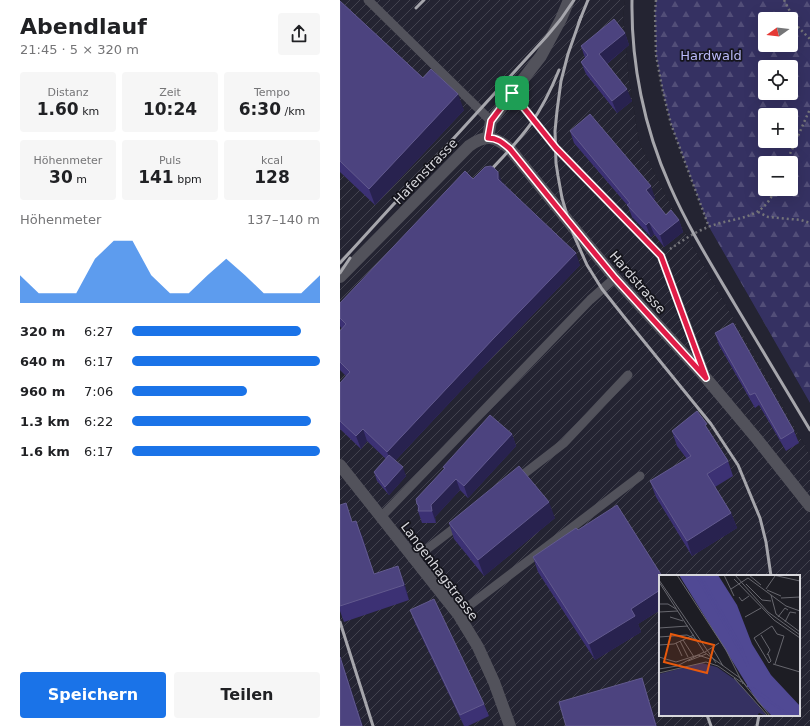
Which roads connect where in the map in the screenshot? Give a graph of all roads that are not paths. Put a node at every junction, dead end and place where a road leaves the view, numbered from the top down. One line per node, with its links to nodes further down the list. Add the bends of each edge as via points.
1 (368, 0): 4 (lane)
2 (569, 0): 3 (street, via 541,56)
3 (512, 93): 4 (street); 9 (lane, via 556,148 661,256)
4 (491, 121): 5 (street)
5 (488, 138): 6 (street, Hafenstrasse, via 469,146); 7 (street, Hardstrasse, via 497,139 510,149)
6 (340, 277)
7 (615, 278): 9 (street, Hardstrasse); 14 (lane, via 590,300)
8 (628, 375): 12 (lane, via 564,443)
9 (706, 378): 13 (street, Hardstrasse)
10 (340, 465): 14 (street, Langenhagstrasse)
11 (640, 476): 17 (lane)
12 (508, 487)
13 (810, 506)
14 (381, 516): 16 (street, Langenhagstrasse)
15 (470, 516): 16 (lane)
16 (414, 559): 17 (street, Langenhagstrasse)
17 (458, 614): 18 (street, Langenhagstrasse, via 478,647)
18 (510, 726)

